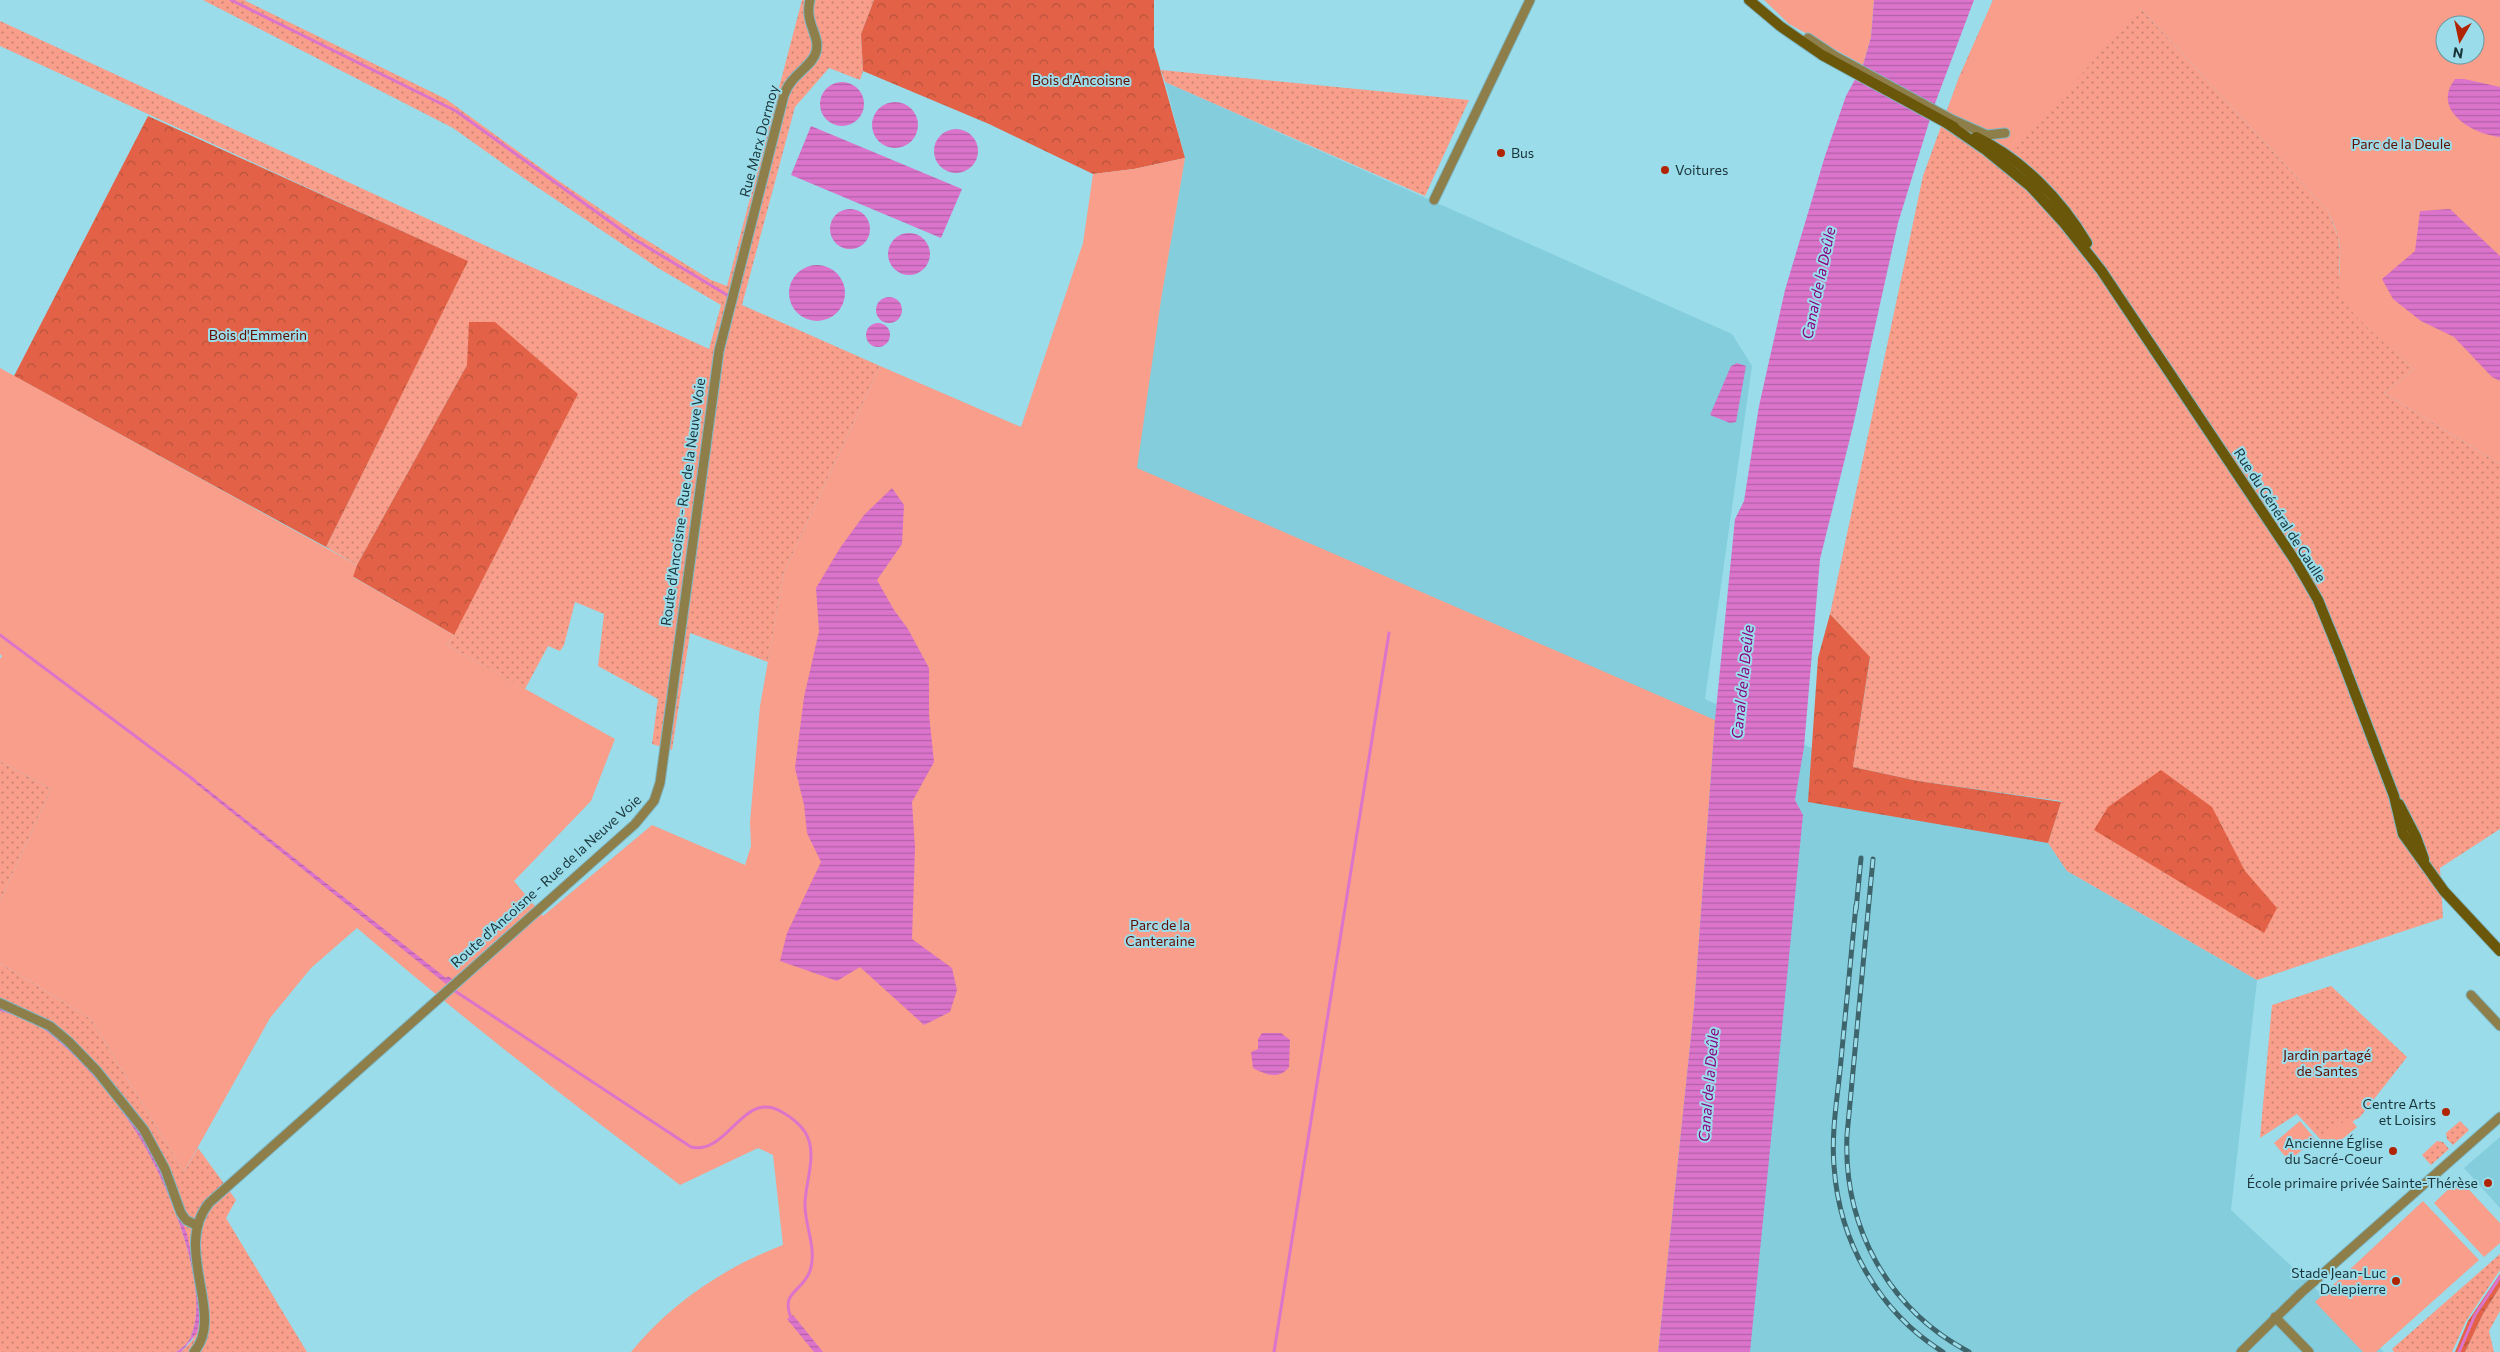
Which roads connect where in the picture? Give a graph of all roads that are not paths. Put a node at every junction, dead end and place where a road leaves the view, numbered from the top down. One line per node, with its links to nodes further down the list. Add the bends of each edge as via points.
1 (810, 0): 9 (street, Rue Marx Dormoy, via 808,18 816,41 816,55 792,78 784,94)
2 (1530, 0): 8 (street)
3 (1750, 0): 5 (street, Rue du Général de Gaulle, via 1789,33)
4 (1808, 38): 5 (street)
5 (1834, 59): 6 (street, Rue du Général de Gaulle)
6 (1949, 121): 7 (street, via 1987,135); 10 (street, Rue du Général de Gaulle, via 1999,150 2044,187 2076,226 2101,270 2314,592 2394,796 2414,831 2429,872)
7 (2005, 133)
8 (1434, 200)
9 (731, 300): 15 (street, Route d'Ancoisne - Rue de la Neuve Voie, via 717,361 661,775 654,802 635,824 215,1196)
10 (2500, 951)
11 (2471, 995): 13 (street)
12 (0, 1003): 15 (street, via 50,1026 94,1067 144,1130 165,1170 181,1214)
13 (2500, 1026)
14 (2500, 1117): 16 (street)
15 (196, 1225): 17 (street, via 194,1243 204,1323)
16 (2275, 1317): 18 (street); 19 (street)
17 (194, 1352)
18 (2241, 1352)
19 (2309, 1352)

